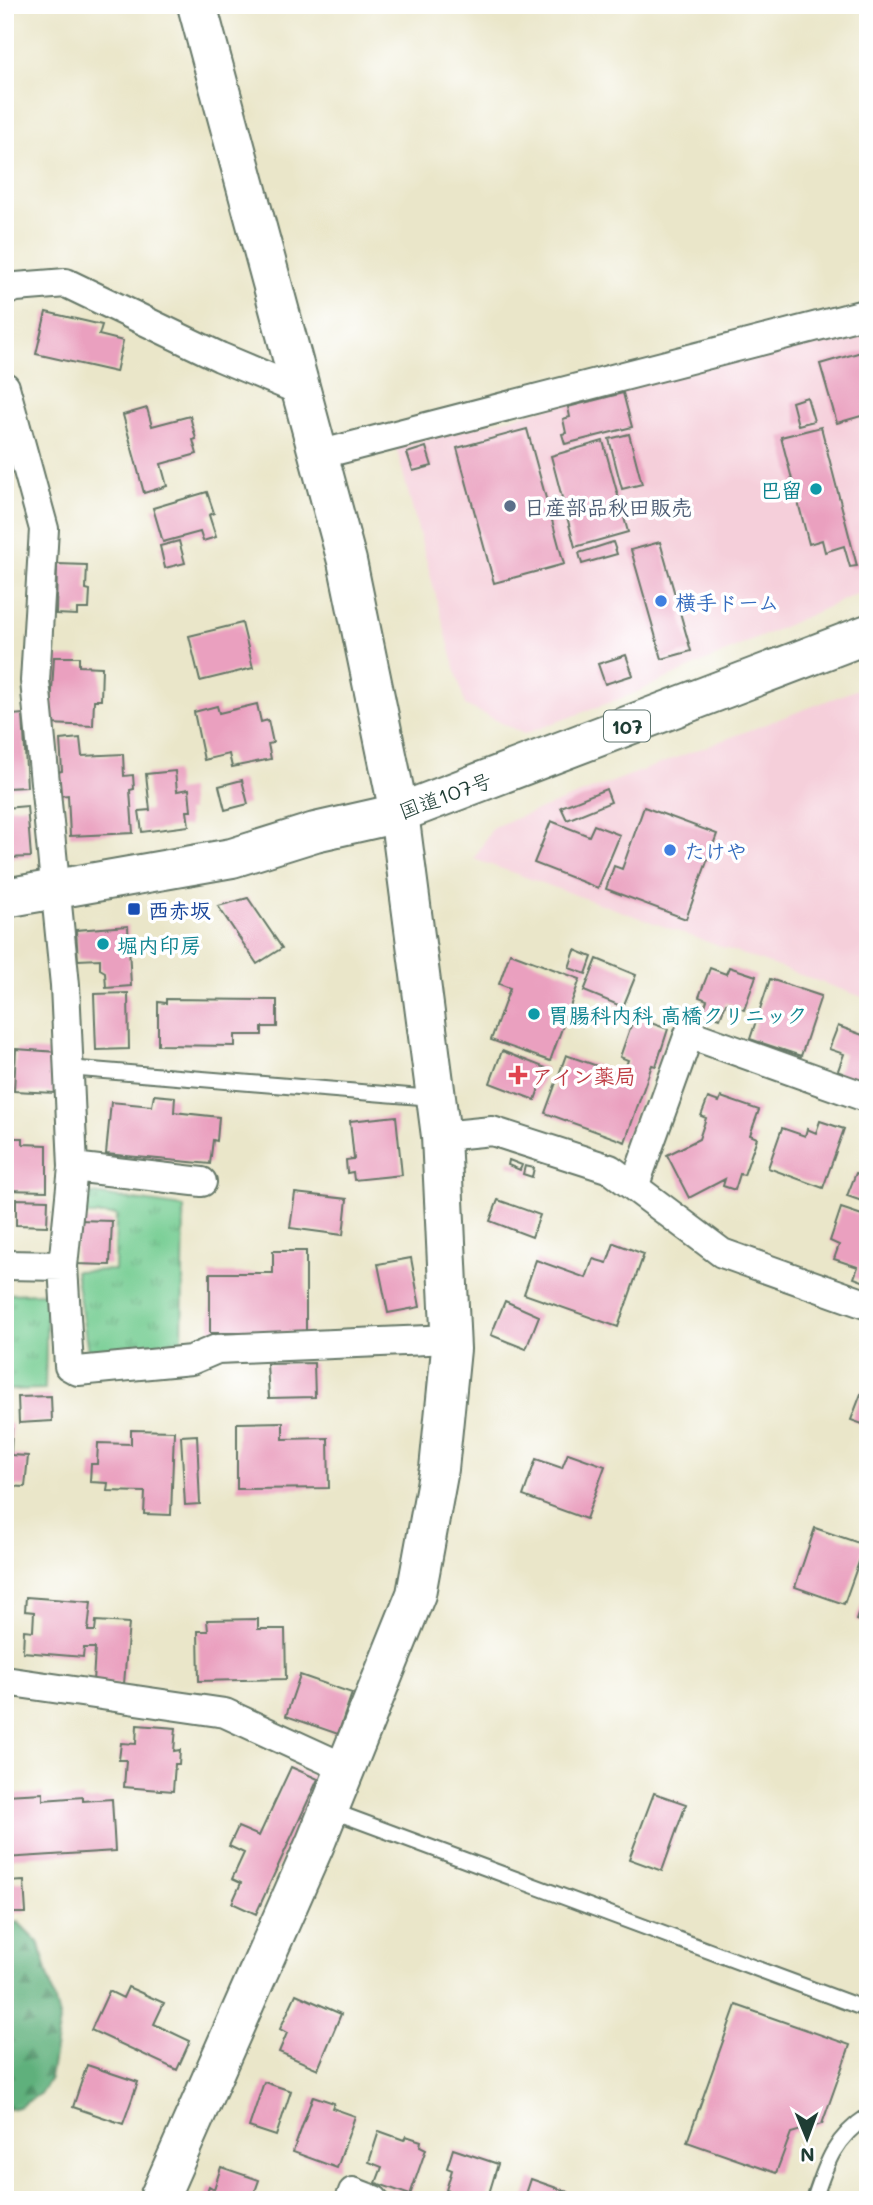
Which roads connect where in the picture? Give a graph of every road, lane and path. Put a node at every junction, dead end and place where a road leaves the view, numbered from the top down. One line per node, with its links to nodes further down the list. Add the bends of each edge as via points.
1 (197, 5): 5 (main road)
2 (5, 291): 5 (street, via 66,283)
3 (868, 313): 6 (street)
4 (5, 387): 9 (street, via 44,529 35,681)
5 (301, 391): 6 (main road)
6 (318, 455): 8 (main road, via 347,561)
7 (864, 641): 8 (main road, 国道107号 / 107)
8 (400, 813): 9 (main road, 国道107号 / 107, via 315,832 232,858); 12 (main road)
9 (55, 890): 10 (main road, 国道107号 / 107); 11 (street)
10 (5, 898)
11 (68, 1069): 12 (lane); 15 (street)
12 (436, 1098): 14 (main road)
13 (868, 1098): 17 (street, via 689,1034)
14 (441, 1136): 17 (street, via 492,1131 610,1169); 21 (main road)
15 (73, 1167): 16 (street); 19 (street)
16 (202, 1182)
17 (634, 1187): 20 (street, via 722,1253)
18 (5, 1265): 19 (street)
19 (63, 1266): 21 (street, via 69,1366 78,1371 191,1360 217,1349)
20 (868, 1305)
21 (451, 1339): 23 (main road, via 439,1469 416,1594)
22 (5, 1681): 23 (street, via 225,1713)
23 (345, 1768): 24 (main road)
24 (328, 1810): 25 (lane); 27 (main road)
25 (868, 2010)
26 (868, 2116): 30 (lane, via 855,2124 829,2156)
27 (158, 2200)
28 (350, 2200): 29 (street, via 353,2192)
29 (374, 2200)
30 (814, 2200)

